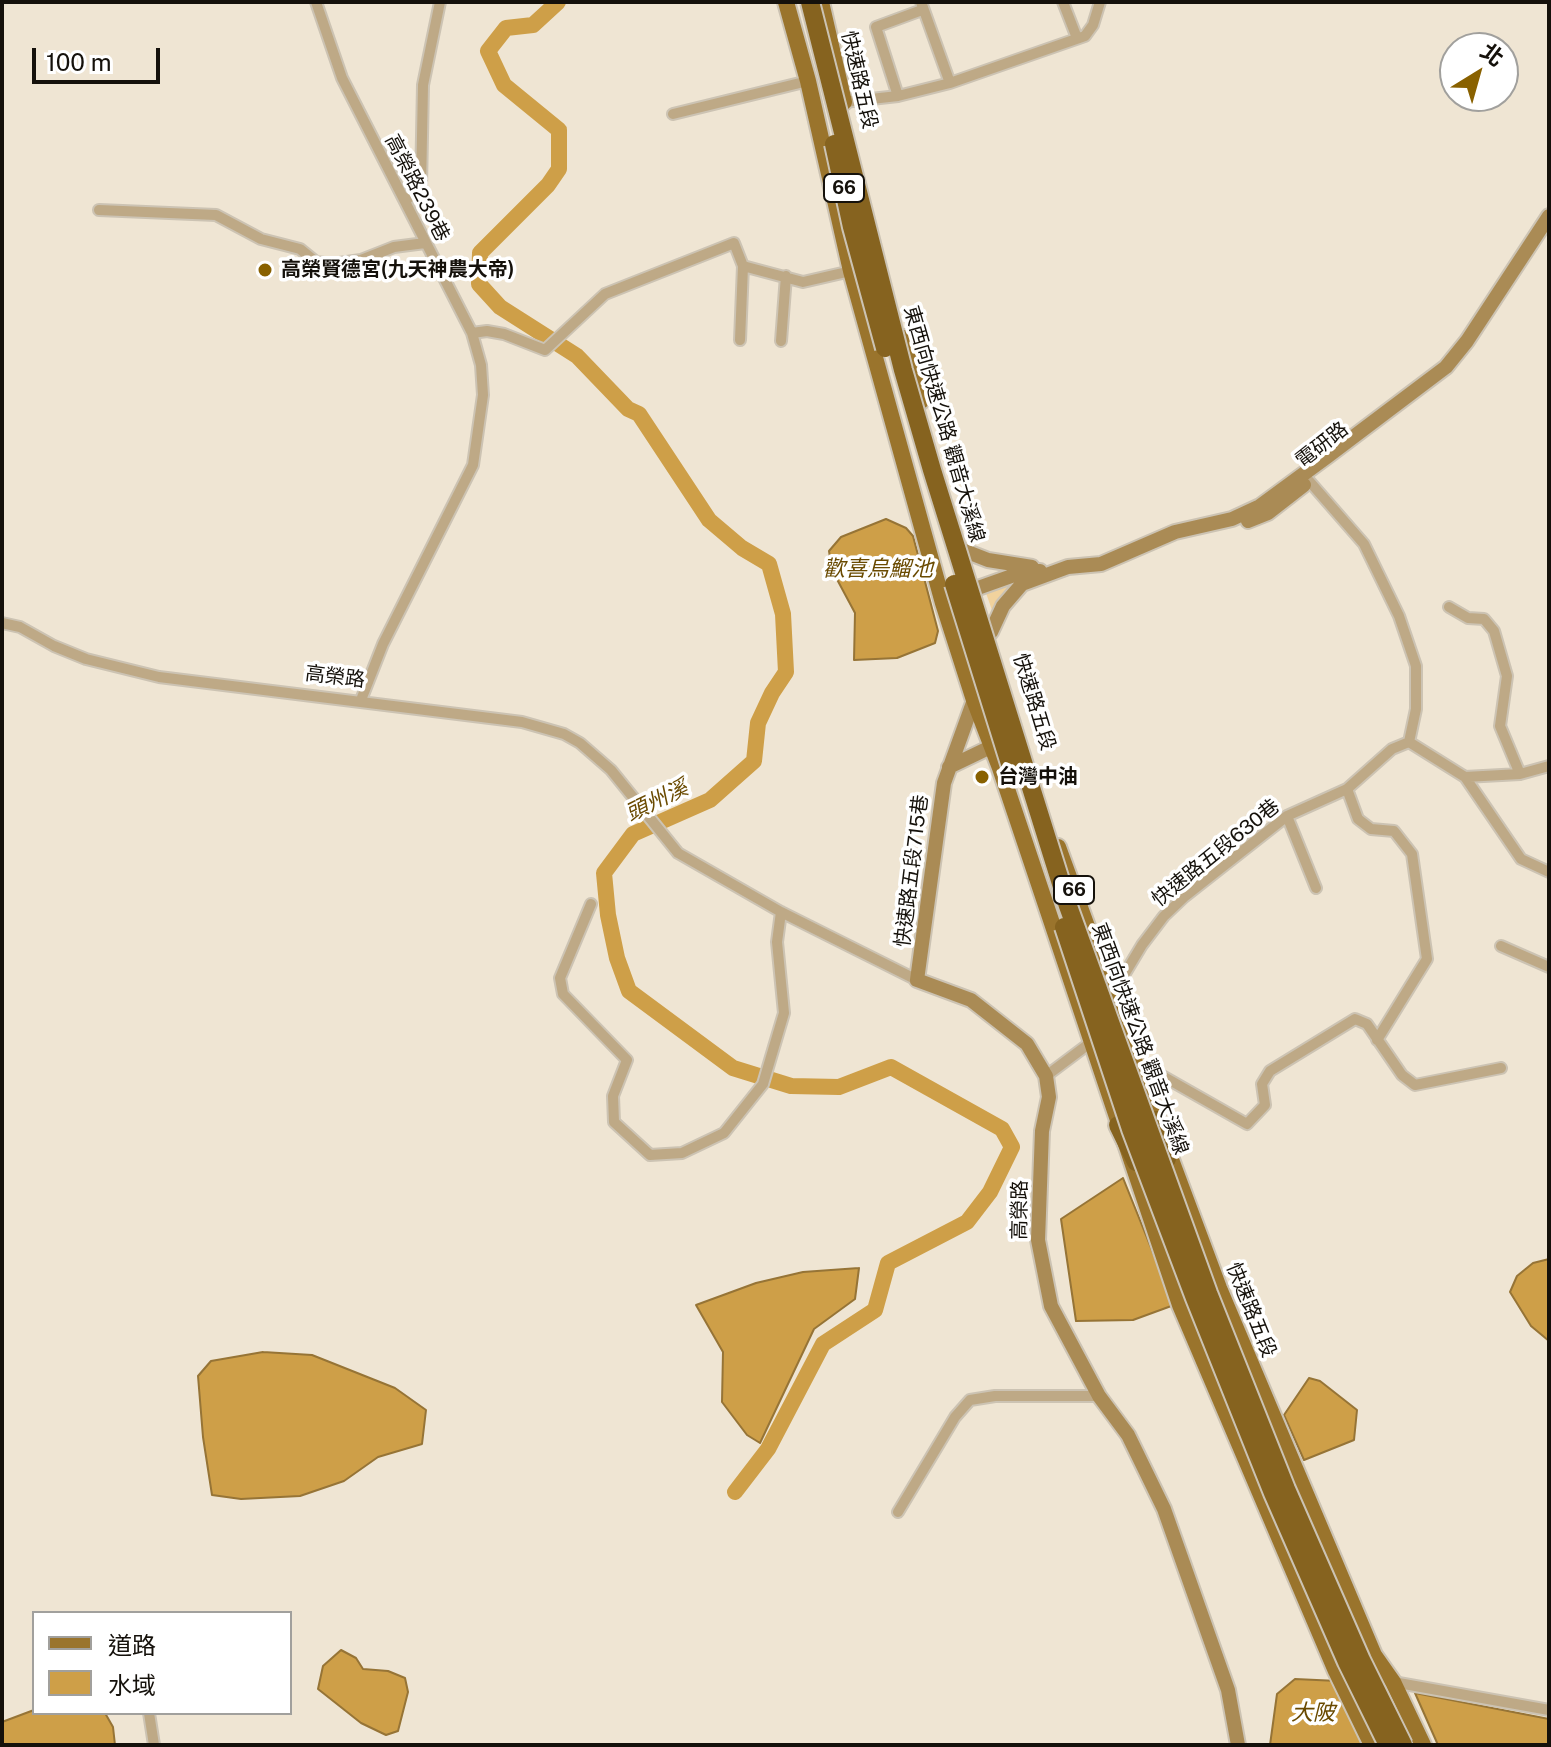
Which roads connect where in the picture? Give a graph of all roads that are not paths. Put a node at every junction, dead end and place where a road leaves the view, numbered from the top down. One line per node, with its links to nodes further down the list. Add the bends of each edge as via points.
1 (316, 2): 16 (street, 高榮路239巷, via 342,78)
2 (440, 2): 16 (street, via 423,85 421,187)
3 (786, 2): 11 (main road, 66)
4 (798, 2): 61 (highway, 東西向快速公路 觀音大溪線 / 66, bridge, via 852,227 924,487 1020,795)
5 (810, 2): 62 (highway, 東西向快速公路 觀音大溪線 / 66, bridge, via 932,470 1068,906)
6 (821, 2): 14 (main road, 快速路五段 / 66)
7 (1063, 2): 10 (street)
8 (1100, 2): 10 (street, via 1093,25)
9 (922, 6): 12 (street); 13 (street, via 876,27)
10 (1077, 38): 12 (street)
11 (808, 81): 15 (street); 22 (main road, 66)
12 (950, 83): 13 (street)
13 (898, 96): 14 (street)
14 (844, 102): 28 (main road, 快速路五段 / 66, via 872,223)
15 (673, 114)
16 (405, 201): 20 (street, 高榮路239巷)
17 (99, 210): 20 (street, via 216,215 261,239 332,264)
18 (1549, 216): 27 (street, 電研路, via 1446,367)
19 (1549, 230): 27 (street, 電研路, via 1453,369)
20 (425, 243): 24 (street, 高榮路239巷)
21 (743, 266): 23 (street); 24 (street, via 734,243 605,294 545,350 504,334); 25 (street)
22 (851, 271): 23 (street, via 803,282); 31 (main road, 66)
23 (786, 276): 26 (street)
24 (472, 333): 35 (street, 高榮路239巷, via 483,395 473,465 383,644)
25 (740, 340)
26 (781, 341)
27 (1306, 477): 29 (street, 電研路, via 1268,513 1232,528 1178,539 1097,574); 38 (street, via 1364,544 1399,616 1416,666)
28 (965, 551): 29 (street); 30 (main road, 快速路五段 / 66)
29 (1051, 572): 30 (street, 電研路, via 1023,572); 34 (street, via 1022,584 1003,606)
30 (975, 588): 31 (street, 電研路); 34 (main road, 快速路五段 / 66)
31 (943, 603): 36 (main road, 66)
32 (1449, 607): 42 (street, via 1468,618 1484,619 1494,631 1507,676 1500,726)
33 (2, 623): 35 (street, 高榮路, via 86,659 159,677)
34 (991, 632): 37 (main road, 快速路五段 / 66)
35 (361, 700): 49 (street, 高榮路, via 522,722 580,743 675,849)
36 (974, 700): 39 (main road, 66); 41 (street, 快速路五段715巷)
37 (1021, 733): 39 (street); 53 (main road, 快速路五段 / 66)
38 (1409, 742): 43 (street); 44 (street, 快速路五段630巷, via 1392,749)
39 (992, 746): 41 (street); 55 (main road, 66)
40 (1549, 766): 42 (street)
41 (949, 767): 52 (street, 快速路五段715巷)
42 (1520, 774): 43 (street)
43 (1465, 777): 46 (street, via 1521,859)
44 (1347, 789): 45 (street, 快速路五段630巷); 54 (street, via 1358,819 1371,829 1394,831 1412,854 1427,959)
45 (1287, 816): 47 (street); 53 (street, 快速路五段630巷, via 1164,916)
46 (1549, 872)
47 (1316, 888)
48 (591, 904): 49 (street, via 560,978 563,994 627,1060 613,1096 614,1122 650,1155 682,1153 724,1133 763,1084 784,1013 777,942)
49 (781, 912): 52 (street)
50 (1501, 946): 51 (street)
51 (1549, 967)
52 (917, 980): 58 (street, via 971,1000 1027,1044)
53 (1112, 995): 56 (main road, 快速路五段 / 66)
54 (1377, 1040): 56 (street, via 1367,1024 1355,1019 1270,1071 1262,1084 1265,1105 1247,1124); 57 (street, via 1415,1085)
55 (1090, 1043): 58 (street); 60 (main road, 66)
56 (1134, 1060): 59 (main road, 快速路五段 / 66)
57 (1501, 1068)
58 (1046, 1076): 63 (street, 高榮路, via 1049,1097 1042,1131 1038,1240 1051,1306)
59 (1157, 1120): 62 (highway); 65 (main road, 快速路五段 / 66, via 1219,1288 1374,1655)
60 (1118, 1125): 61 (highway); 70 (main road, 66, via 1180,1305)
61 (1161, 1212): 71 (highway, 東西向快速公路 觀音大溪線 / 66, bridge, via 1273,1493)
62 (1181, 1216): 72 (highway, 東西向快速公路 觀音大溪線 / 66, bridge, via 1286,1489)
63 (1099, 1396): 64 (street, via 970,1400); 69 (street, 高榮路, via 1128,1435 1164,1509 1228,1690)
64 (898, 1512)
65 (1393, 1682): 66 (street); 73 (main road, 快速路五段 / 66)
66 (1549, 1710)
67 (149, 1715): 68 (street)
68 (154, 1745)
69 (1238, 1745)
70 (1372, 1745)
71 (1388, 1745)
72 (1403, 1745)
73 (1423, 1745)

